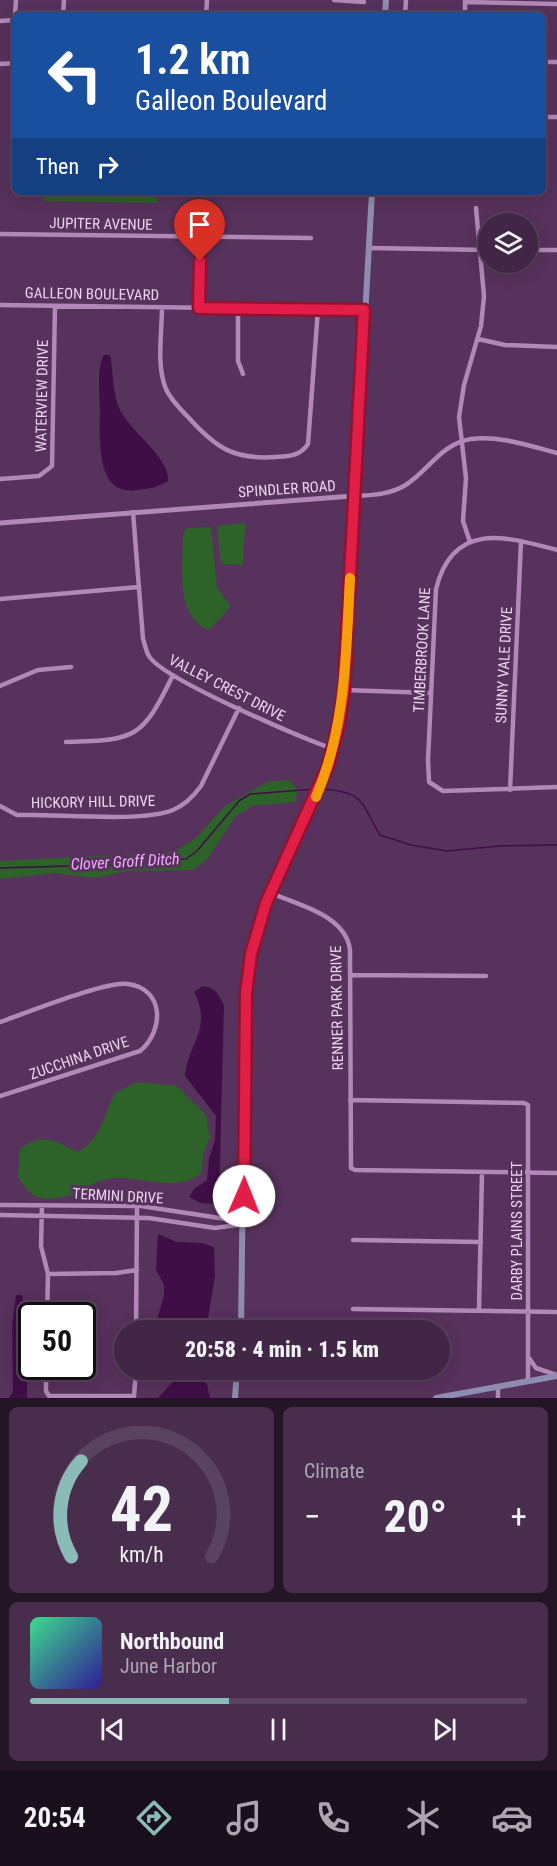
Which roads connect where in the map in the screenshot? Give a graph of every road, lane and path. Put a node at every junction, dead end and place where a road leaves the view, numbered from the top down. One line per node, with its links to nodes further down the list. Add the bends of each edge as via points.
1 (334, 0): 2 (street)
2 (351, 1): 4 (street)
3 (465, 1): 5 (street)
4 (364, 2)
5 (557, 4)
6 (372, 195): 12 (main road)
7 (476, 208): 8 (street)
8 (478, 225)
9 (0, 234): 10 (street, JUPITER AVENUE)
10 (200, 238): 11 (street, JUPITER AVENUE); 20 (street)
11 (311, 238)
12 (368, 248): 13 (street); 23 (main road)
13 (478, 250)
14 (538, 250): 15 (street)
15 (557, 250)
16 (482, 273): 24 (street, via 484,296)
17 (0, 305): 18 (street, GALLEON BOULEVARD)
18 (55, 306): 19 (street, GALLEON BOULEVARD); 29 (street, WATERVIEW DRIVE, via 52,466 39,476)
19 (162, 308): 20 (street, GALLEON BOULEVARD); 22 (street, via 164,384 207,439 232,454 246,457 292,456 304,451 310,437)
20 (199, 308): 21 (street, GALLEON BOULEVARD)
21 (238, 308): 22 (street, GALLEON BOULEVARD); 26 (street, via 238,361)
22 (318, 309): 23 (street, GALLEON BOULEVARD)
23 (364, 310): 30 (main road)
24 (478, 339): 25 (street, via 506,345); 27 (street, via 460,408)
25 (557, 347)
26 (243, 374)
27 (462, 442): 28 (street, SPINDLER ROAD, via 495,439); 30 (street, SPINDLER ROAD, via 444,450 402,487 378,495); 34 (street, via 466,478 463,521)
28 (557, 453)
29 (0, 479)
30 (353, 496): 31 (street, SPINDLER ROAD); 41 (main road)
31 (133, 513): 32 (street, SPINDLER ROAD); 36 (street, VALLEY CREST DRIVE)
32 (0, 523)
33 (521, 541): 34 (street, via 493,536); 35 (street); 47 (street, SUNNY VALE DRIVE)
34 (470, 542): 42 (street, TIMBERBROOK LANE, via 443,567 437,583)
35 (557, 549)
36 (139, 587): 37 (street); 39 (street, VALLEY CREST DRIVE, via 143,639 149,657)
37 (0, 599)
38 (71, 667): 40 (street, via 38,670)
39 (173, 675): 43 (street, VALLEY CREST DRIVE); 44 (street, via 151,718 136,731 118,739)
40 (0, 686)
41 (344, 690): 42 (street); 45 (main road)
42 (431, 693): 47 (street, TIMBERBROOK LANE, via 428,776 433,786 442,791)
43 (239, 708): 45 (street, VALLEY CREST DRIVE); 48 (street, HICKORY HILL DRIVE, via 201,786 193,797 172,810 149,815 17,815)
44 (66, 742)
45 (333, 749): 49 (main road)
46 (557, 787): 47 (street)
47 (510, 790)
48 (0, 806)
49 (271, 893): 50 (street, RENNER PARK DRIVE, via 341,928 349,944); 65 (main road, via 254,942 246,994)
50 (350, 975): 51 (street); 54 (street, RENNER PARK DRIVE)
51 (486, 976)
52 (0, 1022): 53 (street, ZUCCHINA DRIVE, via 119,983 140,987 157,1010 157,1029 140,1051)
53 (0, 1096)
54 (350, 1100): 55 (street, RENNER PARK DRIVE, via 351,1168); 56 (street, DARBY PLAINS STREET, via 524,1103 528,1105)
55 (482, 1172): 56 (street); 67 (street)
56 (529, 1172): 57 (street); 73 (street, DARBY PLAINS STREET)
57 (557, 1173)
58 (0, 1205): 59 (street, TERMINI DRIVE)
59 (42, 1205): 60 (street, TERMINI DRIVE); 62 (street)
60 (137, 1206): 63 (street); 64 (street, TERMINI DRIVE, via 226,1219)
61 (0, 1215): 62 (street, TERMINI DRIVE)
62 (42, 1215): 63 (street, TERMINI DRIVE); 69 (street, via 41,1246)
63 (137, 1217): 64 (street, TERMINI DRIVE, via 215,1228); 68 (street)
64 (232, 1224): 65 (street, TERMINI DRIVE)
65 (244, 1224): 76 (main road)
66 (353, 1240): 67 (street)
67 (481, 1242): 72 (street)
68 (137, 1270): 69 (street); 75 (street)
69 (48, 1274): 70 (street)
70 (47, 1302)
71 (353, 1309): 72 (street)
72 (479, 1310): 73 (street)
73 (528, 1311): 74 (street); 77 (street, DARBY PLAINS STREET)
74 (557, 1312)
75 (136, 1320)
76 (241, 1320)
77 (528, 1356): 78 (street, via 537,1368); 82 (street, DARBY PLAINS STREET)
78 (557, 1376): 82 (main road)
79 (46, 1380): 80 (street, via 49,1396 134,1396)
80 (136, 1380)
81 (236, 1380): 84 (main road)
82 (528, 1381): 83 (main road)
83 (498, 1386): 85 (main road); 86 (street)
84 (235, 1398)
85 (436, 1398)
86 (498, 1398)

